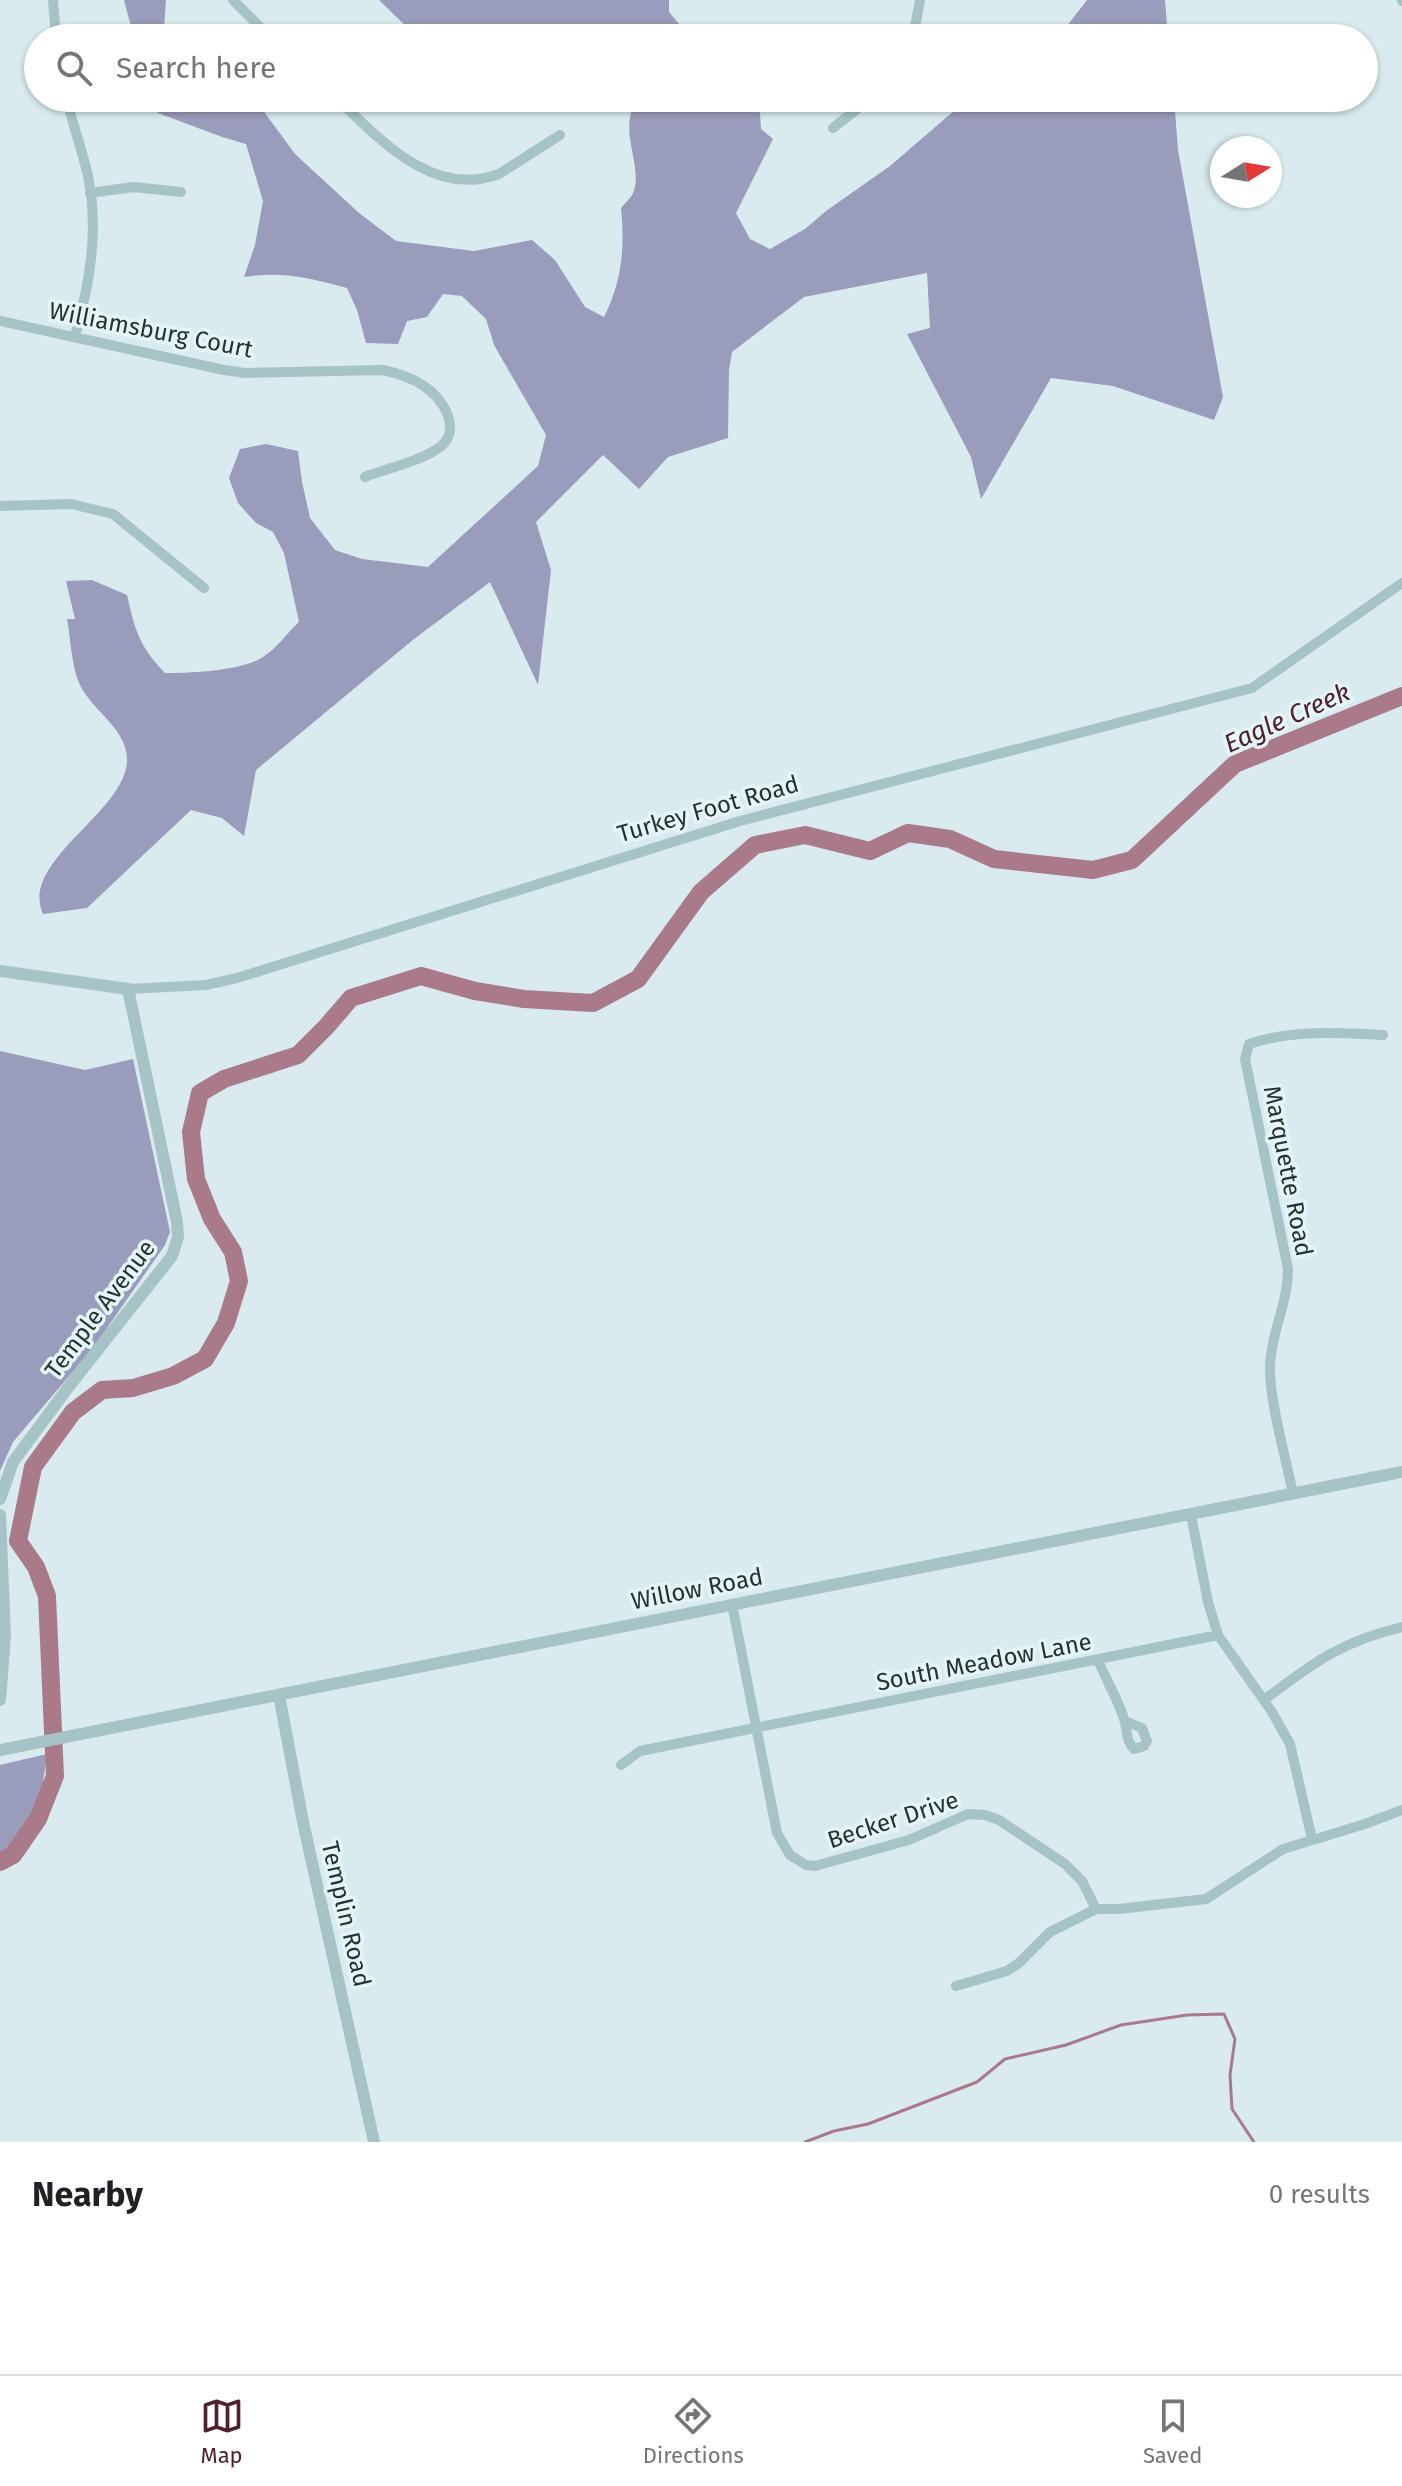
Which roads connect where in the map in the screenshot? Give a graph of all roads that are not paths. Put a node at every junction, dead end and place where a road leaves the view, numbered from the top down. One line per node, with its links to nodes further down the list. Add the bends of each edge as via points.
1 (53, 0): 4 (street)
2 (233, 0): 5 (street)
3 (920, 0): 6 (street)
4 (55, 24)
5 (257, 24)
6 (916, 24)
7 (70, 112): 13 (street)
8 (351, 112): 11 (street, via 410,163 456,178 499,174)
9 (853, 112): 10 (street)
10 (833, 128)
11 (560, 135)
12 (181, 192): 13 (street, via 148,186)
13 (90, 193): 15 (street, via 92,258)
14 (0, 321): 15 (street, Williamsburg Court)
15 (75, 336): 16 (street, Williamsburg Court, via 224,370 383,370 425,386 448,415 449,439 438,449)
16 (365, 477)
17 (0, 506): 19 (street, via 71,504 113,514)
18 (1402, 583): 21 (street, Turkey Foot Road, via 1252,688 740,821 237,978)
19 (204, 588)
20 (0, 971): 21 (street, Turkey Foot Road)
21 (128, 989): 25 (street, Temple Avenue, via 178,1237 172,1256 13,1462)
22 (1383, 1035): 24 (street, Marquette Road, via 1274,1036 1249,1044 1245,1059 1288,1269 1270,1378)
23 (1402, 1472): 24 (street, Willow Road)
24 (1293, 1494): 27 (street, Willow Road)
25 (0, 1499)
26 (0, 1515): 33 (street, via 5,1636)
27 (1191, 1515): 28 (street, Willow Road); 30 (street)
28 (732, 1604): 32 (street, Willow Road); 36 (street, Becker Drive)
29 (1402, 1627): 34 (street, via 1342,1646)
30 (1218, 1635): 31 (street, South Meadow Lane); 34 (street)
31 (1098, 1660): 35 (street); 36 (street, South Meadow Lane)
32 (279, 1695): 37 (street, Willow Road); 43 (street, Templin Road)
33 (0, 1700)
34 (1264, 1700): 40 (street, via 1290,1744)
35 (1125, 1721)
36 (757, 1728): 38 (street, South Meadow Lane, via 640,1751); 41 (street, Becker Drive, via 777,1833 798,1861 815,1866 834,1862 909,1840 968,1814 985,1815 1065,1864 1082,1881)
37 (0, 1750)
38 (621, 1765)
39 (1402, 1810): 40 (street)
40 (1312, 1839): 41 (street, via 1261,1861 1206,1899 1119,1909)
41 (1093, 1906): 42 (street, via 1050,1932 1007,1971)
42 (956, 1986)
43 (374, 2142)

